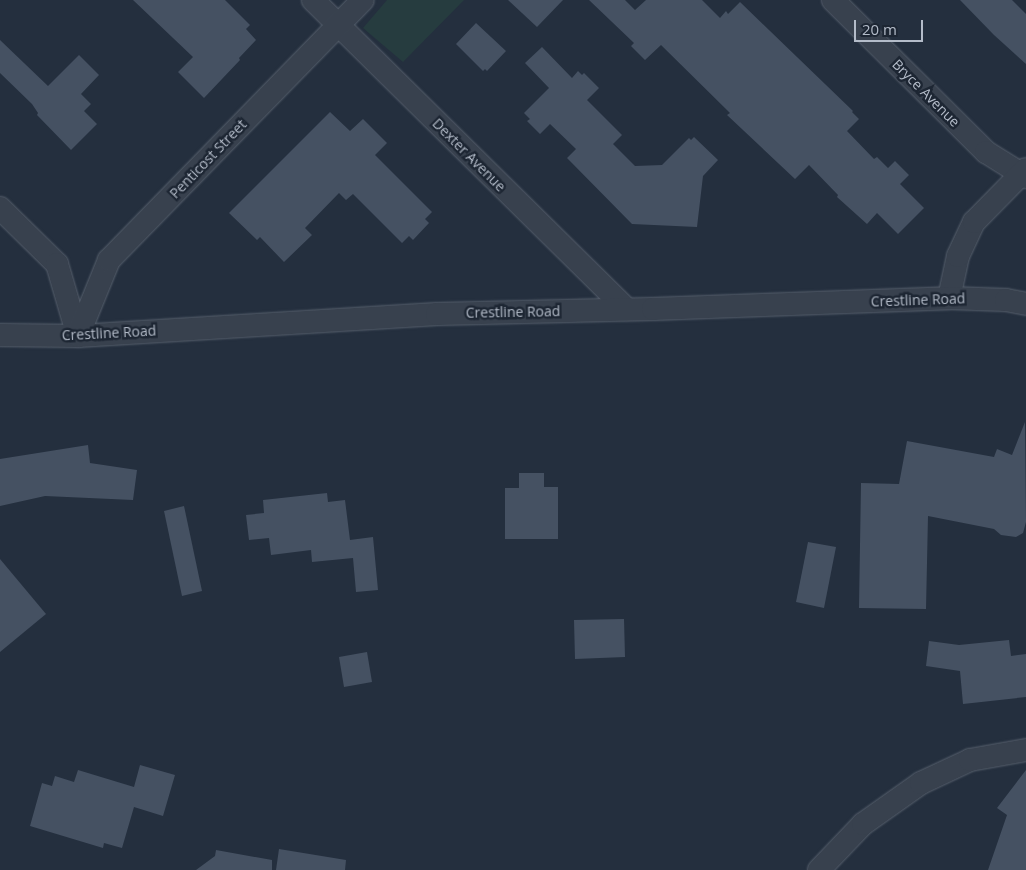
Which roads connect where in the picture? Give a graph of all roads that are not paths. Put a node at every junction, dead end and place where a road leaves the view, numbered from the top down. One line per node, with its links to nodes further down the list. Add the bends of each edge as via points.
1 (313, 0): 4 (street, Dexter Avenue)
2 (363, 0): 4 (street, Penticost Street)
3 (833, 0): 5 (street, Bryce Avenue, via 986,152)
4 (339, 25): 9 (street, Dexter Avenue); 11 (street, Penticost Street, via 109,260)
5 (1025, 173): 7 (street, via 974,222 958,256)
6 (0, 208): 11 (street, via 57,264)
7 (949, 298): 8 (street, Crestline Road); 9 (street, Crestline Road)
8 (1026, 304)
9 (626, 309): 11 (street, Crestline Road, via 329,319)
10 (0, 335): 11 (street, Crestline Road)
11 (78, 336)
12 (1026, 750): 13 (street, via 970,760 921,783 863,824)
13 (819, 870)

